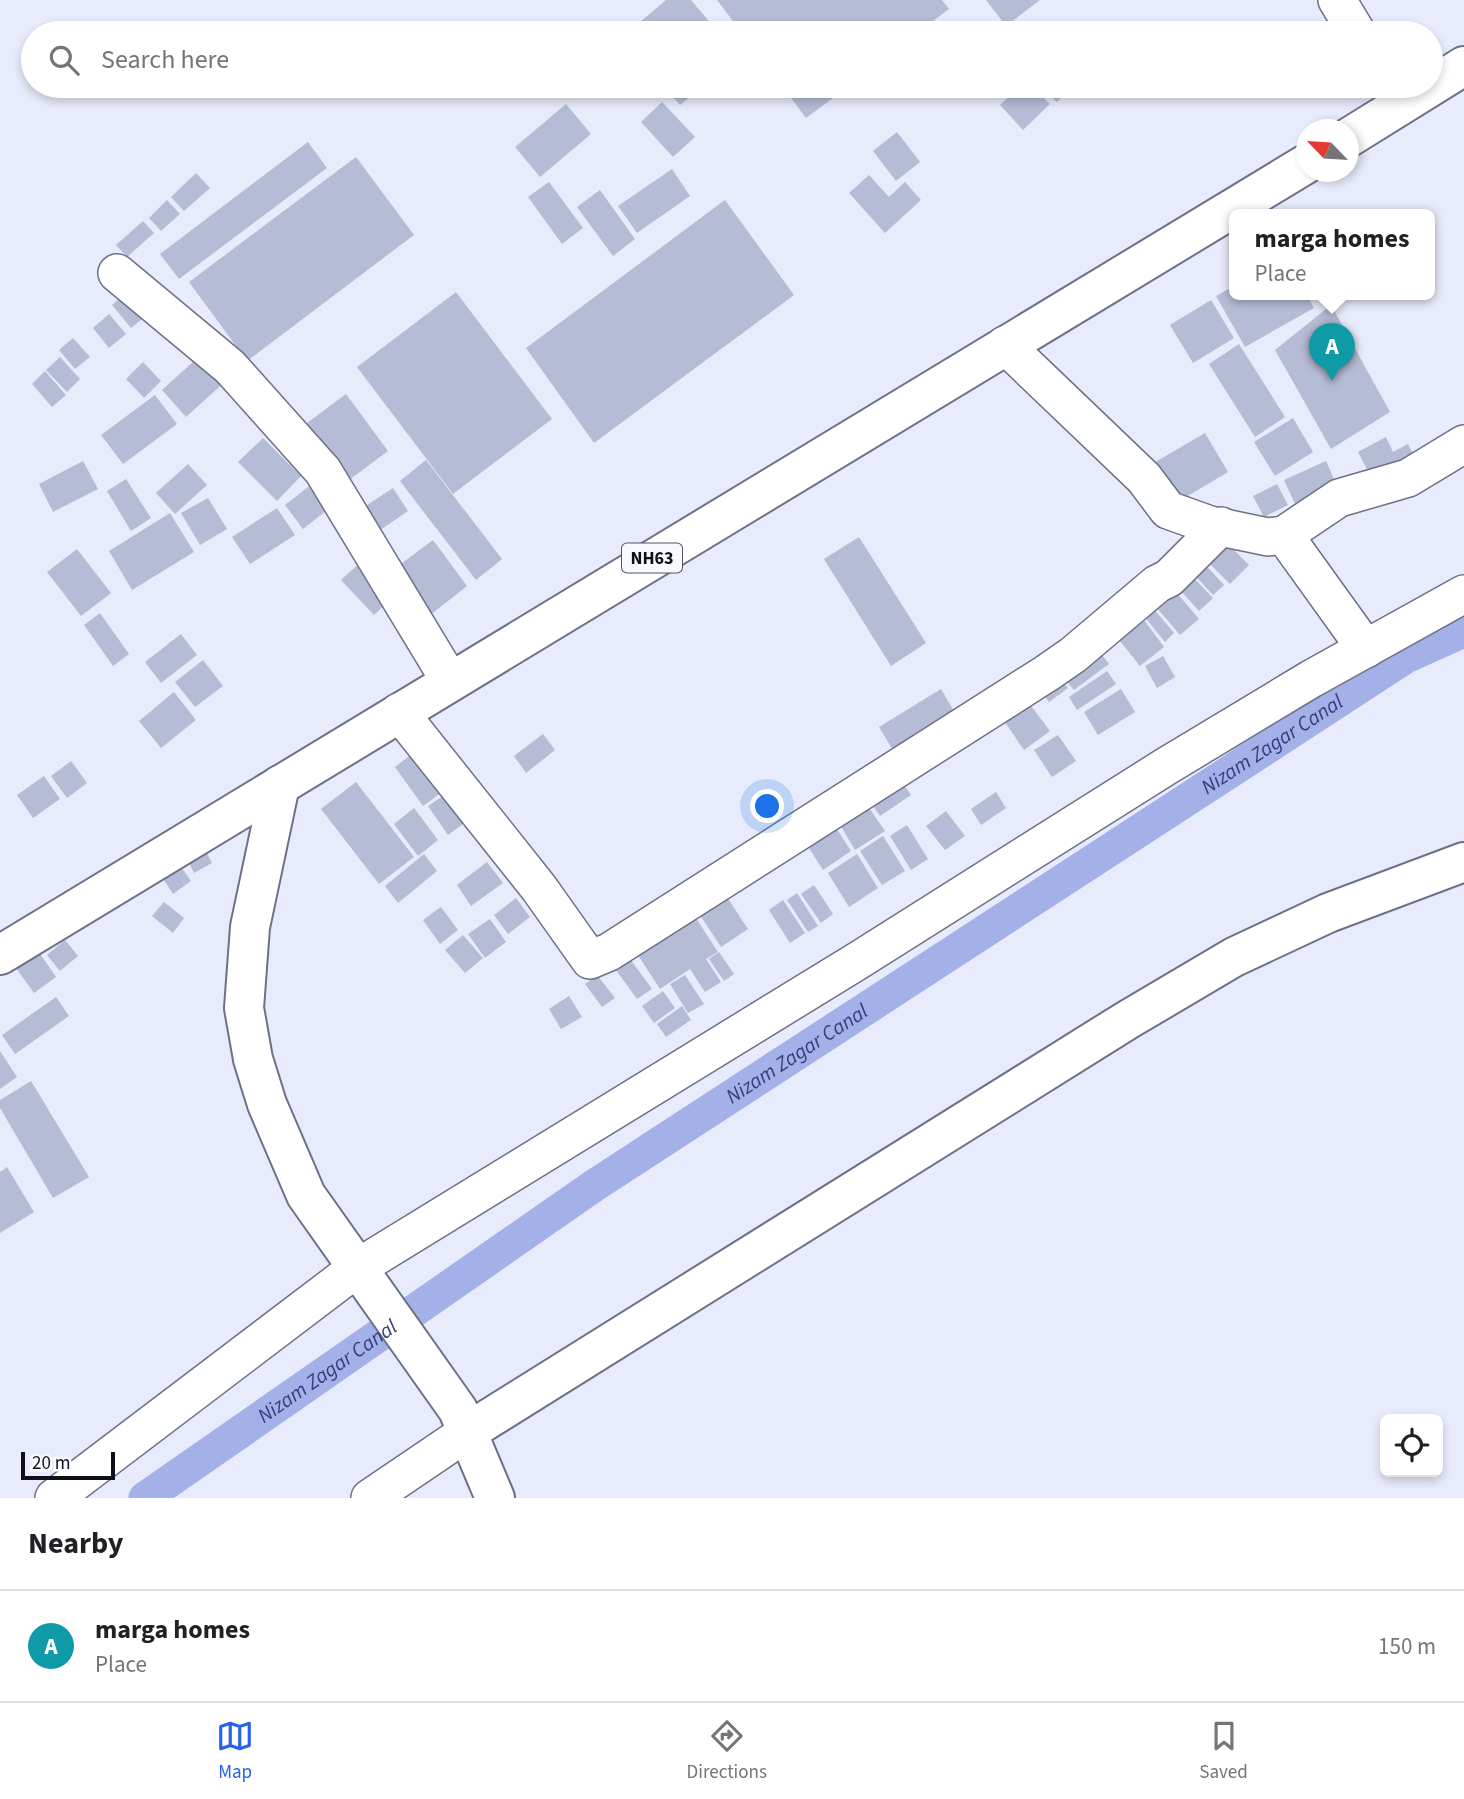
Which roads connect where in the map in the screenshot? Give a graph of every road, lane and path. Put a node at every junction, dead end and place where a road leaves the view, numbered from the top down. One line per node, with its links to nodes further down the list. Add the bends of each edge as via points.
1 (1337, 0): 2 (street)
2 (1350, 21)
3 (1464, 66): 4 (main road)
4 (1443, 75)
5 (1392, 98): 6 (main road)
6 (1359, 129)
7 (1296, 171): 8 (main road, NH63)
8 (1232, 209)
9 (1229, 211): 11 (main road, NH63)
10 (117, 273): 17 (street, via 230,368 323,471)
11 (1005, 345): 13 (street, via 1144,478 1168,510); 17 (main road, NH63)
12 (1464, 444): 14 (street, via 1408,478 1339,498)
13 (1221, 526): 14 (street, via 1268,537); 18 (street, via 1169,578 1055,667 590,960 539,888)
14 (1284, 535): 16 (street)
15 (1464, 594): 16 (street)
16 (1366, 649): 22 (street, via 1165,767)
17 (450, 681): 18 (main road, NH63)
18 (399, 712): 19 (main road, NH63)
19 (280, 785): 21 (main road, NH63); 22 (main road, via 250,928 244,1008 253,1059 286,1150 306,1195)
20 (1464, 862): 23 (main road, via 1328,913 1234,957)
21 (0, 956)
22 (359, 1272): 23 (main road); 24 (street)
23 (464, 1421): 25 (street); 26 (main road)
24 (54, 1498)
25 (370, 1498)
26 (495, 1498)

